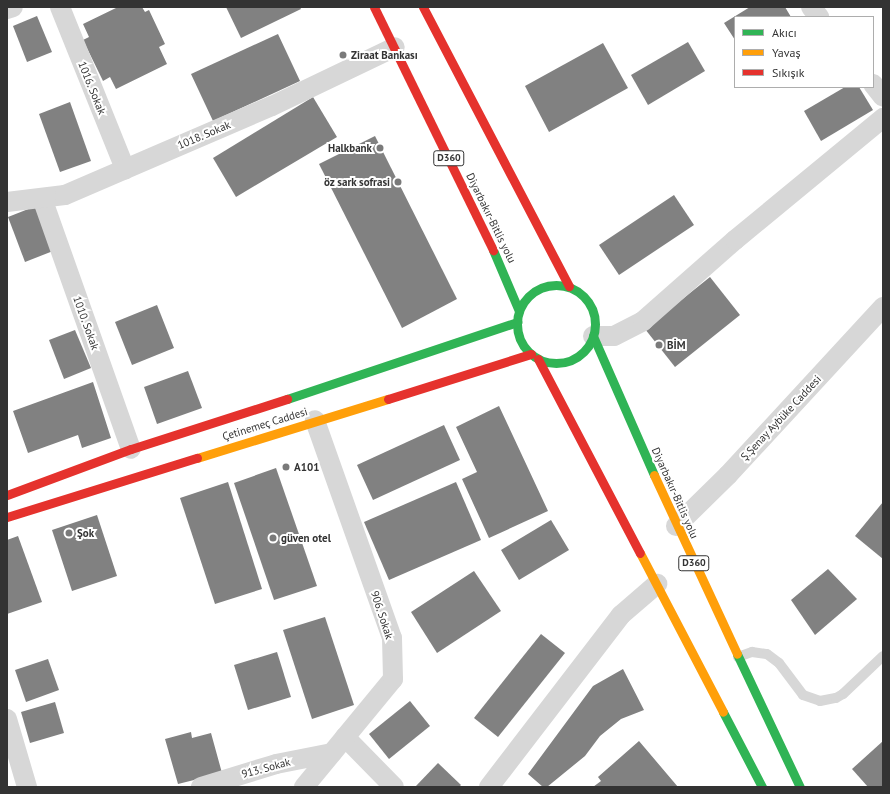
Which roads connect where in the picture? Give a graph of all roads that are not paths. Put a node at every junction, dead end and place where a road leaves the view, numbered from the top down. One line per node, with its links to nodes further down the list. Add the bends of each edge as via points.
1 (13, 7): 6 (street)
2 (60, 7): 12 (street, 1016. Sokak)
3 (374, 7): 8 (main road, Diyarbakır-Bitlis yolu / D360)
4 (423, 7): 15 (main road)
5 (811, 7): 7 (street)
6 (7, 9)
7 (818, 16)
8 (395, 47): 12 (street, 1018. Sokak, via 272,106); 17 (main road, Diyarbakır-Bitlis yolu / D360, via 506,275)
9 (874, 85): 10 (street)
10 (883, 97)
11 (883, 118): 19 (street, via 735,240 643,321 614,336)
12 (125, 169): 13 (street, 1018. Sokak, via 65,195)
13 (42, 198): 14 (street, 1018. Sokak); 22 (street, 1010. Sokak)
14 (7, 202)
15 (569, 286): 17 (main road, via 556,284 542,287 531,293); 19 (main road, via 581,293 590,303 595,316)
16 (883, 307): 25 (street, Ş.Şenay Aybüke Caddesi, via 728,474)
17 (519, 311): 18 (main road)
18 (517, 322): 20 (main road, via 520,339); 22 (main road, Çetinemeç Caddesi)
19 (593, 336): 20 (main road, via 583,353 572,360 560,364); 25 (main road, Diyarbakır-Bitlis yolu / D360)
20 (535, 356): 21 (main road, Çetinemeç Caddesi); 26 (main road)
21 (315, 420): 24 (main road, Çetinemeç Caddesi); 30 (street, 906. Sokak, via 392,638 393,679)
22 (131, 449): 23 (main road, Çetinemeç Caddesi)
23 (7, 494)
24 (7, 517)
25 (676, 526): 28 (main road, Diyarbakır-Bitlis yolu / D360)
26 (657, 584): 36 (street, via 621,616); 37 (main road)
27 (883, 656): 28 (lane, via 842,694 820,701 803,695 779,663 767,654 752,652)
28 (738, 657): 38 (main road, Diyarbakır-Bitlis yolu / D360)
29 (7, 720): 32 (street)
30 (345, 737): 31 (street, 906. Sokak); 35 (street)
31 (332, 753): 33 (street, 913. Sokak, via 276,764); 34 (street, 906. Sokak)
32 (28, 787)
33 (201, 787)
34 (304, 787)
35 (394, 787)
36 (488, 787)
37 (762, 787)
38 (800, 787)

